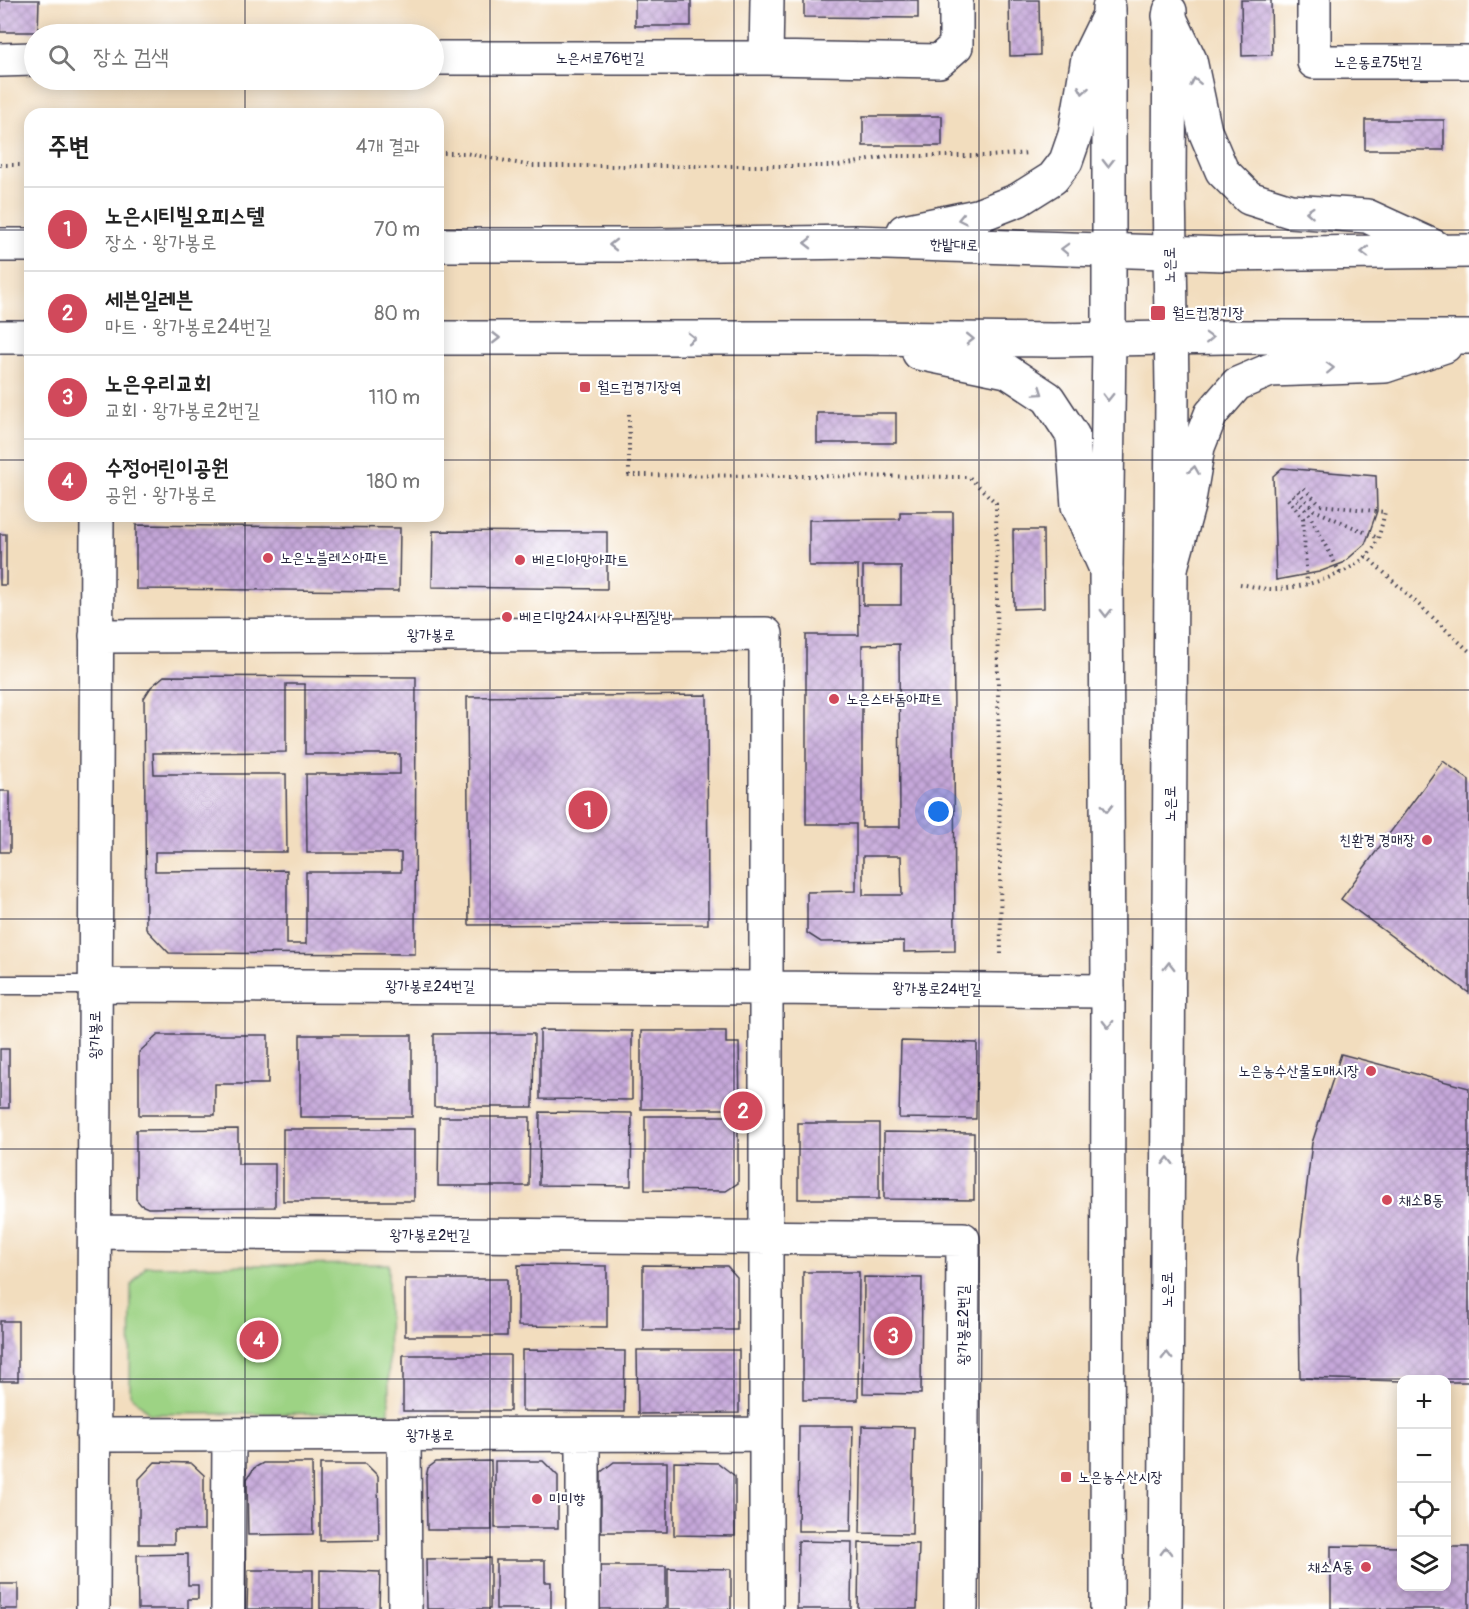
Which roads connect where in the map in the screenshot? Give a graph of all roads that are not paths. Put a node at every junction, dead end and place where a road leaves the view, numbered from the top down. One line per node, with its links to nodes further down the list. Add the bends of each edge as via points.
1 (767, 0): 7 (street)
2 (956, 0): 7 (street, 노은서로76번길, via 956,46 939,61)
3 (1314, 0): 10 (street, 노은동로75번길, via 1314,62)
4 (1109, 8): 11 (street, one-way to 11, via 1088,58 1075,135 1066,161 1053,178 1018,200 977,216); 15 (street, one-way to 15)
5 (1170, 8): 16 (street, one-way to 5, via 1367,216 1290,211 1249,198 1222,171 1205,131 1190,60); 17 (street, 노은로)
6 (444, 58): 7 (street, 노은서로76번길)
7 (766, 58)
8 (24, 59): 9 (street)
9 (0, 60)
10 (1469, 62)
11 (856, 242): 14 (street, 한밭대로, one-way to 14); 15 (street, 한밭대로, one-way to 11)
12 (0, 245): 13 (street)
13 (24, 245)
14 (444, 245)
15 (1108, 251): 17 (street, 한밭대로); 23 (street)
16 (1457, 251): 17 (street, 한밭대로, one-way to 17)
17 (1170, 252): 24 (street, 노은로)
18 (0, 337): 19 (street)
19 (24, 338)
20 (444, 338): 21 (street, one-way to 21)
21 (865, 338): 23 (street, one-way to 23); 27 (street, one-way to 27, via 929,356 1007,371 1048,398 1073,436 1078,506)
22 (1469, 338): 24 (street, one-way to 22); 26 (street, one-way to 22, via 1188,506 1198,447 1211,414 1237,384 1270,370 1385,366)
23 (1108, 339): 24 (street); 27 (street, one-way to 27)
24 (1171, 339): 26 (street, 노은로)
25 (97, 522): 28 (street, 왕가봉로)
26 (1171, 568): 47 (street, 노은로, one-way to 26)
27 (1106, 569): 32 (street, one-way to 32)
28 (96, 636): 30 (street, 왕가봉로); 31 (street, 왕가봉로, via 766,633)
29 (0, 985): 30 (lane)
30 (95, 985): 31 (street, 왕가봉로24번길); 33 (street, 왕가봉로)
31 (766, 988): 32 (street, 왕가봉로24번길); 34 (street)
32 (1108, 991): 46 (street, one-way to 46)
33 (94, 1232): 34 (street, 왕가봉로2번길); 36 (street, 왕가봉로)
34 (766, 1237): 35 (street); 45 (street, 왕가봉로2번길, via 963,1239)
35 (766, 1434): 39 (street, 왕가봉로); 44 (street)
36 (93, 1435): 37 (street, 왕가봉로); 40 (street, 왕가봉로)
37 (229, 1435): 38 (street, 왕가봉로); 41 (street)
38 (404, 1435): 39 (street, 왕가봉로); 42 (street)
39 (583, 1435): 43 (street)
40 (93, 1609)
41 (228, 1609)
42 (405, 1609)
43 (583, 1609)
44 (766, 1609)
45 (961, 1609)
46 (1107, 1609)
47 (1166, 1609)

